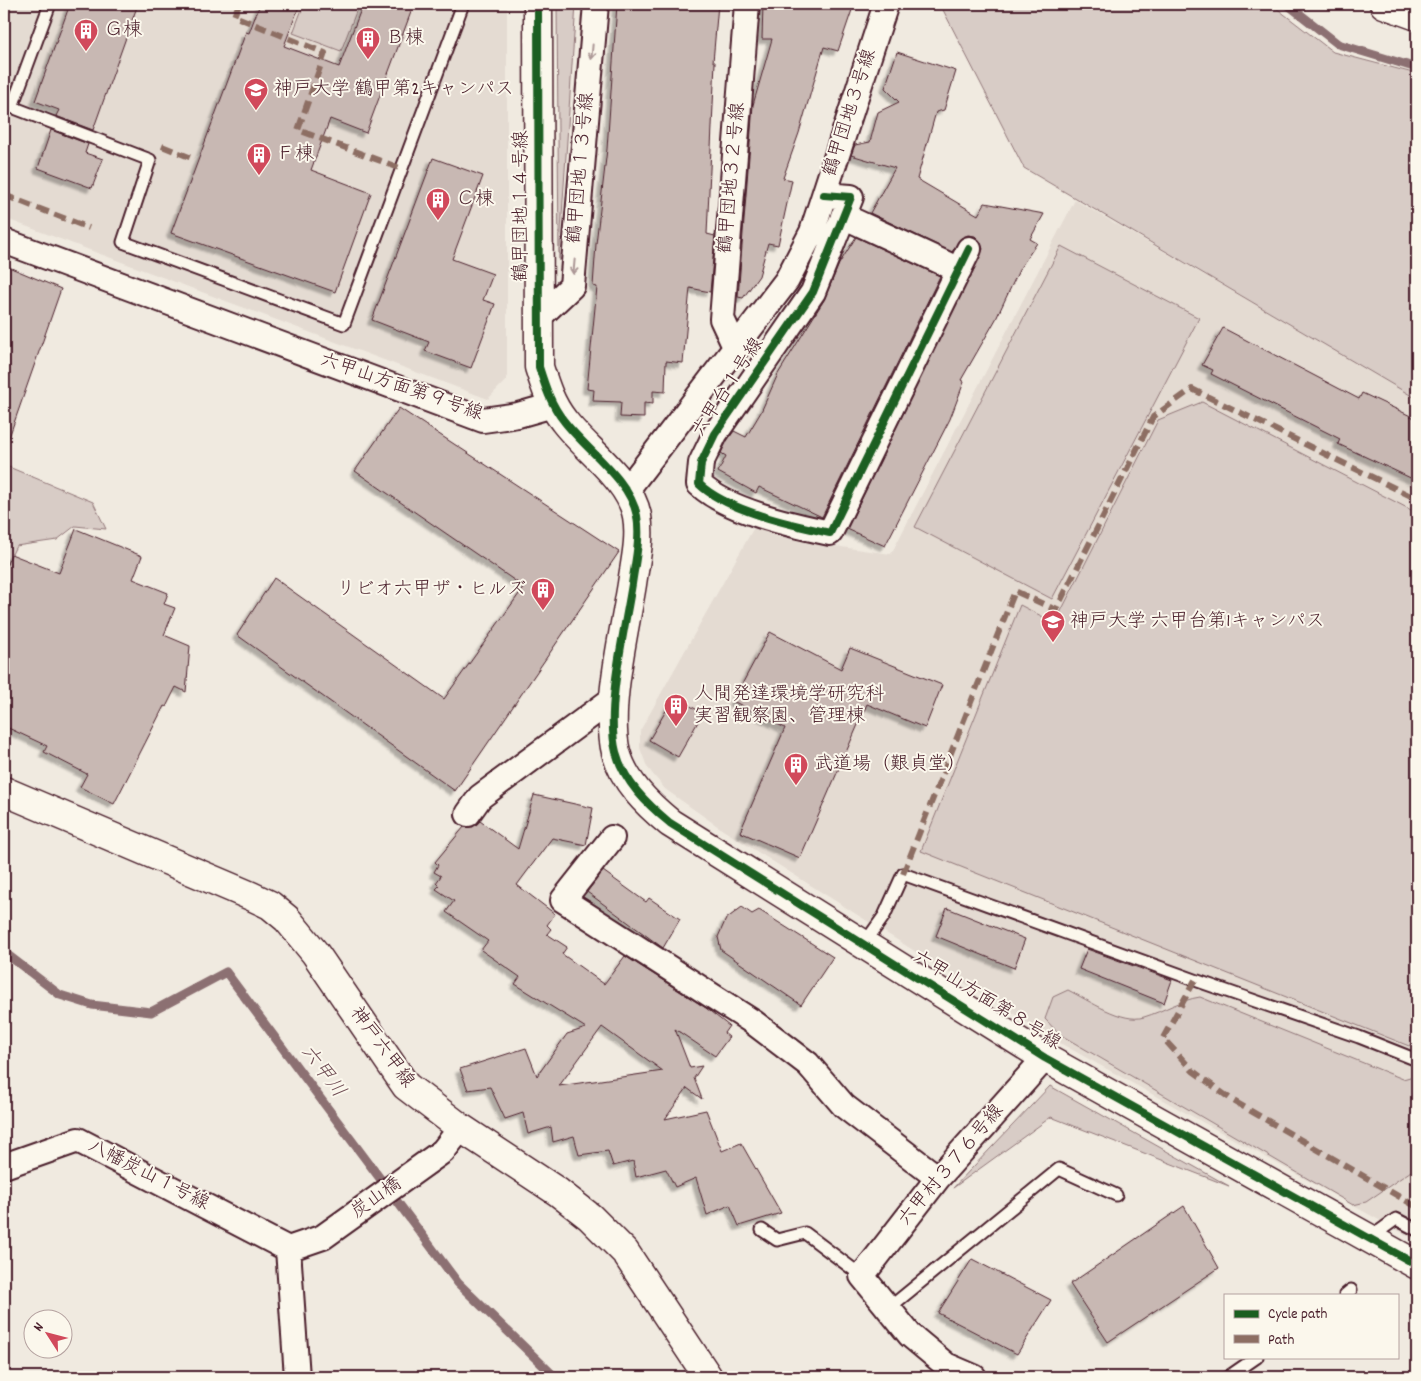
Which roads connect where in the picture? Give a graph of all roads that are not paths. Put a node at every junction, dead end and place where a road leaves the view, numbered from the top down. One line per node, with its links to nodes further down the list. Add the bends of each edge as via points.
1 (50, 4): 2 (lane, via 12,107 150,160 123,242 344,324)
2 (464, 4)
3 (538, 4): 14 (street, 鶴甲団地１４号線)
4 (596, 4): 14 (street, 鶴甲団地１３号線, one-way to 14, via 572,286)
5 (747, 4): 15 (street, 鶴甲団地３２号線, via 722,319)
6 (886, 4): 9 (street, 鶴甲団地３号線)
7 (1384, 4): 8 (street)
8 (1417, 16)
9 (824, 195): 10 (street, 六甲台１号線, via 851,197); 15 (street, 鶴甲団地３号線, via 812,232 787,280)
10 (843, 216): 13 (street); 13 (street, 六甲台１号線, via 813,292 715,434 701,463 699,484 711,496 786,524 830,533)
11 (4, 241): 16 (street, 六甲山方面第９号線, via 483,420 518,416)
12 (969, 249): 13 (street, 六甲台１号線)
13 (958, 270)
14 (538, 318): 16 (street, 鶴甲団地１４号線, via 539,367)
15 (736, 349): 17 (street, 鶴甲団地３号線)
16 (553, 405): 17 (street)
17 (626, 490): 18 (street, via 637,514 639,542)
18 (614, 698): 20 (street, via 480,797); 22 (street, 六甲山方面第８号線, via 616,752 626,776 646,803 670,823)
19 (4, 791): 25 (street, 神戸六甲線, via 270,905 287,919 315,953 406,1086)
20 (468, 814)
21 (612, 838): 27 (street, via 563,900 753,1022 808,1064 844,1106)
22 (864, 944): 23 (street, 六甲山方面第８号線); 24 (lane, via 884,916 903,874)
23 (1045, 1058): 27 (street, 六甲村３７６号線); 31 (street, 六甲山方面第８号線)
24 (1417, 1060)
25 (462, 1128): 32 (street, 炭山橋, via 443,1151 323,1237); 38 (street, 神戸六甲線, via 558,1192 590,1217 625,1252)
26 (4, 1166): 32 (street, 八幡炭山１号線, via 78,1140)
27 (938, 1178): 34 (street, 六甲村３７６号線)
28 (1116, 1195): 35 (lane, via 1059,1170)
29 (762, 1230): 34 (lane, via 778,1240 805,1233)
30 (1417, 1230): 31 (lane, via 1396,1219)
31 (1369, 1239): 33 (street, 六甲山方面第８号線)
32 (288, 1249): 37 (street)
33 (1417, 1266)
34 (862, 1276): 35 (street)
35 (889, 1308): 39 (street, via 910,1335 929,1352 946,1365)
36 (1256, 1358): 40 (lane)
37 (297, 1377)
38 (708, 1377)
39 (974, 1377)
40 (1228, 1377)

